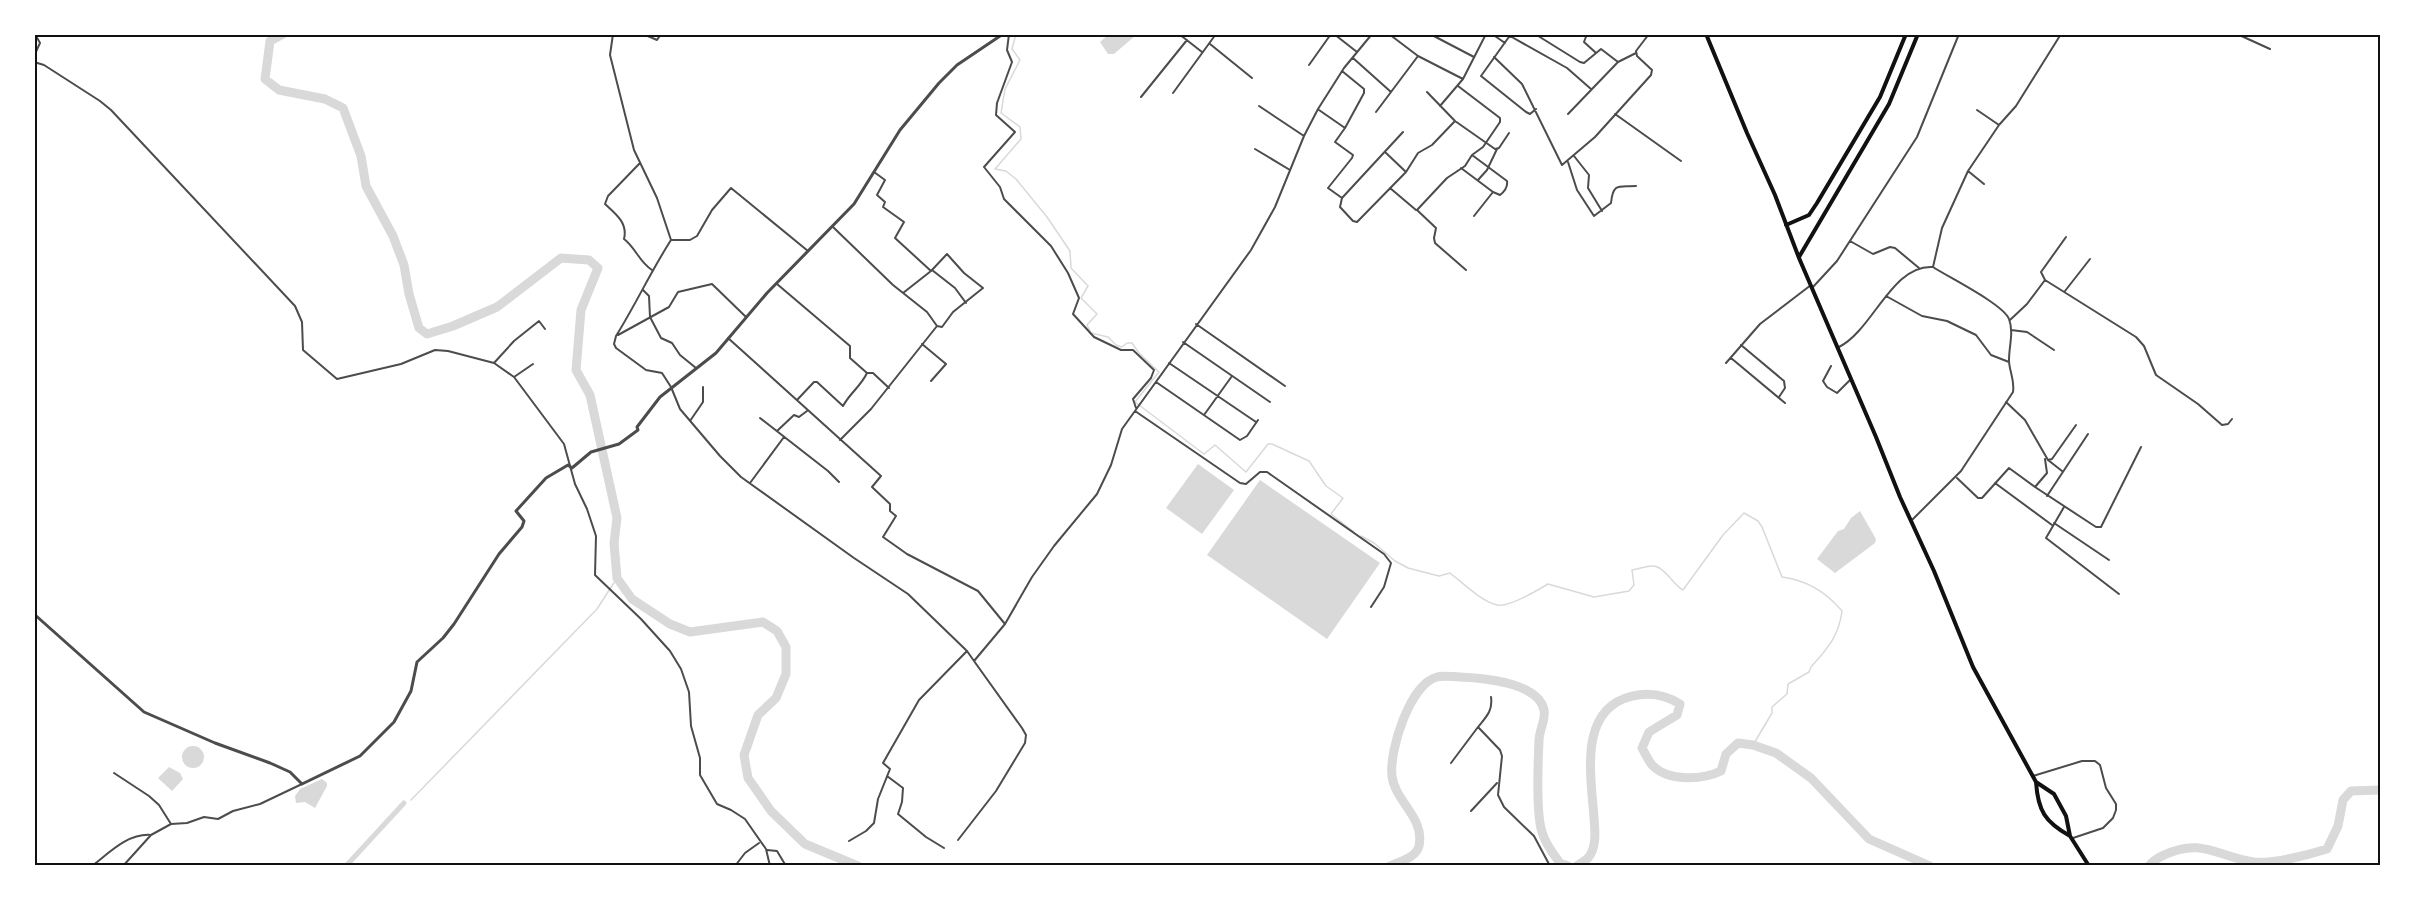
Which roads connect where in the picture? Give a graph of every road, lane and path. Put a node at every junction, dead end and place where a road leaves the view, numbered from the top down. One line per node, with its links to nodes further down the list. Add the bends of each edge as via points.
1 (35, 34): 34 (street, via 40,43)
2 (613, 34): 74 (street, via 610,55)
3 (643, 34): 4 (street, via 657,40)
4 (661, 34)
5 (1003, 34): 79 (street, via 939,83 911,114)
6 (1009, 34): 151 (street, via 1007,48 1012,62 996,115 1015,132 984,167 1004,199 1051,246 1079,298 1074,314 1090,335 1121,350 1133,350 1154,370 1133,399)
7 (1179, 34): 25 (street)
8 (1216, 34): 27 (street)
9 (1333, 34): 30 (street); 42 (street)
10 (1372, 34): 30 (street)
11 (1389, 34): 35 (street)
12 (1430, 34): 38 (street)
13 (1486, 34): 38 (street)
14 (1492, 34): 26 (street)
15 (1535, 34): 31 (street, via 1584,63)
16 (1587, 34): 31 (street, via 1584,42)
17 (1649, 34): 33 (street)
18 (1706, 34): 92 (main road)
19 (1906, 34): 32 (main road)
20 (1918, 34): 36 (main road)
21 (1959, 34): 96 (street, via 1917,137)
22 (2061, 34): 61 (street, via 2016,106)
23 (2237, 34): 28 (street)
24 (1510, 35): 26 (street); 47 (street, via 1567,68)
25 (1187, 40): 29 (street); 51 (street)
26 (1505, 42): 39 (street)
27 (1210, 44): 29 (street); 44 (street)
28 (2270, 49)
29 (1202, 52): 50 (street)
30 (1357, 52): 37 (street)
31 (1595, 52): 41 (street, via 1601,49)
32 (1900, 52): 36 (main road); 86 (main road, via 1880,97)
33 (1636, 53): 41 (street); 59 (street, via 1652,70 1651,75)
34 (34, 56)
35 (1418, 56): 45 (street); 48 (street)
36 (1910, 56): 88 (main road, via 1889,104)
37 (1353, 57): 43 (street); 48 (street)
38 (1474, 57): 45 (street)
39 (1494, 57): 55 (street, via 1522,84); 55 (street, via 1481,77 1526,112 1530,114)
40 (34, 62): 129 (street, via 111,110 295,306 302,322 303,350 337,379 401,364 435,350)
41 (1618, 62): 47 (street)
42 (1309, 65)
43 (1342, 71): 54 (street); 62 (street, via 1364,89)
44 (1252, 78)
45 (1463, 79): 46 (street)
46 (1458, 86): 53 (street); 66 (street, via 1500,118)
47 (1592, 89): 58 (street)
48 (1392, 92): 57 (street)
49 (1427, 92): 53 (street)
50 (1173, 93)
51 (1141, 97)
52 (1259, 106): 65 (street)
53 (1440, 106): 60 (street)
54 (1318, 109): 62 (street); 65 (street)
55 (1536, 109): 73 (street, via 1559,163)
56 (1977, 110): 61 (street)
57 (1376, 112)
58 (1568, 114)
59 (1616, 114): 71 (street); 72 (street)
60 (1455, 121): 66 (street); 80 (street, via 1432,146 1418,153)
61 (1999, 125): 78 (street)
62 (1345, 128): 87 (street, via 1335,142 1353,158 1328,188)
63 (1403, 132): 69 (street)
64 (1509, 133): 68 (street)
65 (1304, 136): 77 (street)
66 (1486, 143): 68 (street); 70 (street)
67 (1255, 149): 77 (street)
68 (1497, 150): 75 (street)
69 (1384, 152): 80 (street); 87 (street)
70 (1472, 155): 75 (street); 76 (street)
71 (1574, 156): 73 (street); 90 (street, via 1590,175 1588,188)
72 (1681, 161)
73 (1568, 162): 90 (street, via 1577,190 1590,212 1594,216)
74 (640, 163): 95 (street); 102 (street, via 605,204 618,216 626,231 624,239)
75 (1488, 167): 81 (street); 85 (street, via 1508,184 1500,195)
76 (1461, 168): 81 (street); 89 (street, via 1446,178)
77 (1290, 170): 116 (street, via 1275,207 1237,273)
78 (1968, 171): 82 (street); 100 (street, via 1942,228)
79 (874, 172): 93 (street, via 854,204); 104 (street, via 885,180 877,195 885,202 883,207 904,222 895,238)
80 (1406, 172): 84 (street)
81 (1477, 180): 85 (street)
82 (1984, 184)
83 (1636, 186): 90 (street, via 1615,188 1611,203)
84 (1390, 189): 87 (street, via 1357,222 1340,207); 89 (street)
85 (1493, 192): 91 (street)
86 (1820, 197): 88 (main road); 92 (main road, via 1809,215)
87 (1342, 198)
88 (1830, 202): 98 (main road)
89 (1417, 210): 103 (street, via 1436,228 1435,243)
90 (1602, 211)
91 (1474, 216)
92 (1786, 225): 98 (main road)
93 (833, 227): 97 (street); 110 (street)
94 (2066, 237): 105 (street, via 2041,272)
95 (672, 240): 97 (street, via 697,236 731,188); 102 (street)
96 (1849, 241): 101 (street, via 1873,254 1895,248); 107 (street, via 1827,274)
97 (809, 251): 106 (street)
98 (1799, 258): 107 (main road)
99 (2090, 259): 109 (street)
100 (1933, 267): 101 (street); 115 (street, via 1990,301)
101 (1918, 268): 111 (street)
102 (652, 270): 108 (street)
103 (1466, 270)
104 (931, 271): 110 (street); 112 (street, via 955,288); 112 (street, via 947,254 982,288)
105 (2045, 280): 109 (street); 115 (street)
106 (776, 284): 114 (street); 135 (street, via 850,346 850,358)
107 (1812, 286): 124 (street, via 1760,324); 125 (main road)
108 (643, 290): 113 (street, via 649,296); 120 (street)
109 (2065, 291): 155 (street, via 2140,341 2156,375 2222,425)
110 (903, 294): 117 (street, via 927,312)
111 (1886, 296): 125 (street, via 1855,338); 128 (street, via 1922,316 1947,321 1976,335 1991,355)
112 (966, 303): 117 (street, via 942,327)
113 (650, 317): 114 (street, via 669,307 678,292 711,284); 120 (street); 134 (street, via 661,338)
114 (746, 317): 121 (street)
115 (2010, 320): 119 (street)
116 (1196, 324): 122 (street); 141 (street)
117 (937, 326): 123 (street)
118 (545, 329): 129 (street, via 540,321)
119 (2011, 330): 126 (street, via 2027,332); 128 (street)
120 (616, 336): 142 (street, via 616,348 646,370 662,373)
121 (728, 338): 134 (street); 147 (street)
122 (1184, 342): 130 (street); 136 (street)
123 (922, 344): 139 (street, via 946,364); 144 (street)
124 (1741, 345): 127 (street); 146 (street, via 1784,381 1785,388)
125 (1839, 347): 138 (main road)
126 (2054, 350)
127 (1731, 358): 131 (street); 146 (street)
128 (2009, 362): 149 (street, via 2014,386)
129 (494, 363): 137 (street)
130 (1169, 363): 140 (street); 145 (street)
131 (1726, 363)
132 (533, 364): 137 (street)
133 (1832, 366): 138 (street, via 1823,381 1834,392)
134 (696, 368): 142 (street)
135 (867, 374): 144 (street, via 873,373); 147 (street, via 843,406 817,382)
136 (1232, 376): 145 (street); 148 (street)
137 (514, 377): 164 (street, via 560,435)
138 (1852, 378): 173 (main road)
139 (932, 381)
140 (1156, 382): 151 (street); 153 (street)
141 (1285, 386)
142 (671, 387): 156 (street); 164 (street, via 652,406 638,430 619,444 591,452)
143 (703, 387): 156 (street, via 703,402)
144 (889, 388): 161 (street)
145 (1218, 397): 153 (street); 153 (street, via 1257,421 1247,436 1240,440)
146 (1779, 397): 150 (street)
147 (797, 400): 152 (street)
148 (1270, 402)
149 (2006, 402): 163 (street, via 2025,420); 166 (street)
150 (1785, 403)
151 (1136, 409): 177 (street, via 1240,483 1267,472 1384,554 1391,563 1388,578); 179 (street, via 1117,441 1104,483 1049,553)
152 (807, 411): 158 (street, via 799,417 794,415); 161 (street)
153 (1204, 415)
154 (760, 418): 158 (street)
155 (2232, 419)
156 (690, 421): 168 (street)
157 (2076, 425): 163 (street, via 2052,459)
158 (777, 431): 160 (street)
159 (2088, 434): 165 (street)
160 (784, 437): 167 (street); 168 (street)
161 (840, 440): 179 (street, via 881,476 872,487 890,504 896,516 883,537 978,591)
162 (2141, 447): 172 (street, via 2101,527)
163 (2046, 459): 165 (street); 170 (street, via 2047,473)
164 (572, 468): 190 (street, via 568,465 546,478 516,512 524,521 522,527 499,554 454,624 417,662 411,691 394,722 360,756); 197 (street, via 596,536 595,575 670,651 689,692 700,775 717,804 745,819)
165 (2063, 472): 171 (street)
166 (1956, 478): 169 (street, via 1980,498); 173 (street)
167 (839, 482)
168 (750, 483): 180 (street, via 908,594)
169 (1995, 483): 170 (street, via 2009,468); 174 (street)
170 (2035, 487): 171 (street)
171 (2047, 496): 172 (street)
172 (2064, 507): 174 (street)
173 (1911, 521): 187 (main road, via 1973,667)
174 (2053, 524): 175 (street); 176 (street, via 2046,536 2048,541)
175 (2109, 560)
176 (2119, 594)
177 (1371, 607)
178 (34, 614): 190 (street, via 144,712 280,768)
179 (1005, 624): 181 (street)
180 (967, 651): 181 (street); 186 (street, via 918,700 883,763 890,769)
181 (974, 661): 195 (street, via 1026,735 996,791)
182 (1491, 697): 183 (street, via 1490,712)
183 (1478, 727): 184 (street); 188 (street, via 1500,750)
184 (1451, 763)
185 (114, 773): 192 (street, via 149,796)
186 (887, 776): 196 (street, via 874,823); 198 (street, via 903,788 898,814)
187 (2033, 776): 189 (main road); 194 (street, via 2082,761 2100,765 2106,788 2116,804 2113,818 2103,828)
188 (1499, 781): 191 (street); 205 (street, via 1498,795 1504,807 1534,836)
189 (2036, 782): 194 (main road, via 2054,794 2066,816); 194 (main road, via 2037,802 2050,823)
190 (302, 784): 192 (street, via 218,819 204,817)
191 (1471, 811)
192 (171, 824): 193 (street)
193 (151, 835): 200 (street, via 138,834); 201 (street)
194 (2071, 838): 206 (main road)
195 (958, 840)
196 (849, 841)
197 (759, 843): 199 (street); 202 (street)
198 (944, 848)
199 (766, 849): 203 (street); 204 (street, via 777,851)
200 (92, 866)
201 (123, 866)
202 (735, 866)
203 (770, 866)
204 (786, 866)
205 (1550, 866)
206 (2089, 866)

